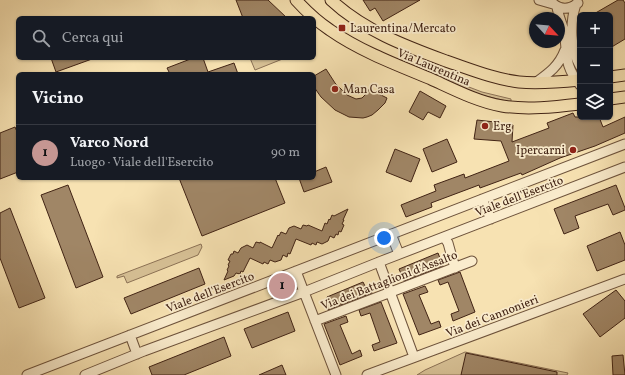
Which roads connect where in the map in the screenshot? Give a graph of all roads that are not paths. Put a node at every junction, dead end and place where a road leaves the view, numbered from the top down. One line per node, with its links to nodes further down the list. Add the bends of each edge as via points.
1 (296, 0): 6 (main road, Via Laurentina)
2 (331, 0): 14 (main road, Via Laurentina, via 359,22 387,38 474,70 510,80)
3 (539, 0): 5 (street)
4 (578, 2): 5 (street, via 567,9); 9 (street, via 573,22 573,46)
5 (553, 4): 8 (street, via 565,40)
6 (313, 16)
7 (316, 19): 17 (main road, Via Laurentina, via 330,31 386,60 483,101 501,106 531,108)
8 (565, 50): 12 (street, via 567,64); 14 (street, via 553,70)
9 (577, 60)
10 (625, 75): 11 (main road)
11 (613, 77)
12 (577, 80)
13 (577, 82): 14 (main road, Via Laurentina)
14 (535, 83)
15 (625, 97): 16 (main road)
16 (613, 99)
17 (577, 104)
18 (625, 144): 20 (street, Viale dell'Esercito)
19 (625, 167): 21 (street, Viale dell'Esercito)
20 (482, 199): 21 (street); 22 (street, Viale dell'Esercito)
21 (491, 219): 23 (street, Viale dell'Esercito)
22 (391, 234): 24 (street); 28 (street, Viale dell'Esercito)
23 (444, 237): 24 (street, Viale dell'Esercito); 27 (street, via 448,242)
24 (399, 254): 26 (street, Viale dell'Esercito)
25 (472, 261): 27 (street, Via dei Battaglioni d'Assalto)
26 (379, 262): 30 (street, Viale dell'Esercito); 31 (street)
27 (455, 268): 31 (street, Via dei Battaglioni d'Assalto)
28 (296, 271): 30 (street); 33 (street, Viale dell'Esercito)
29 (625, 279): 35 (street, Via dei Cannonieri)
30 (304, 292): 32 (street); 34 (street, Viale dell'Esercito)
31 (391, 292): 32 (street, Via dei Battaglioni d'Assalto); 35 (street)
32 (315, 320): 38 (street)
33 (130, 335): 34 (street); 36 (street, Viale dell'Esercito)
34 (138, 354): 37 (street, Viale dell'Esercito)
35 (414, 357): 39 (street, Via dei Cannonieri)
36 (27, 375)
37 (85, 375)
38 (336, 375)
39 (367, 375)

